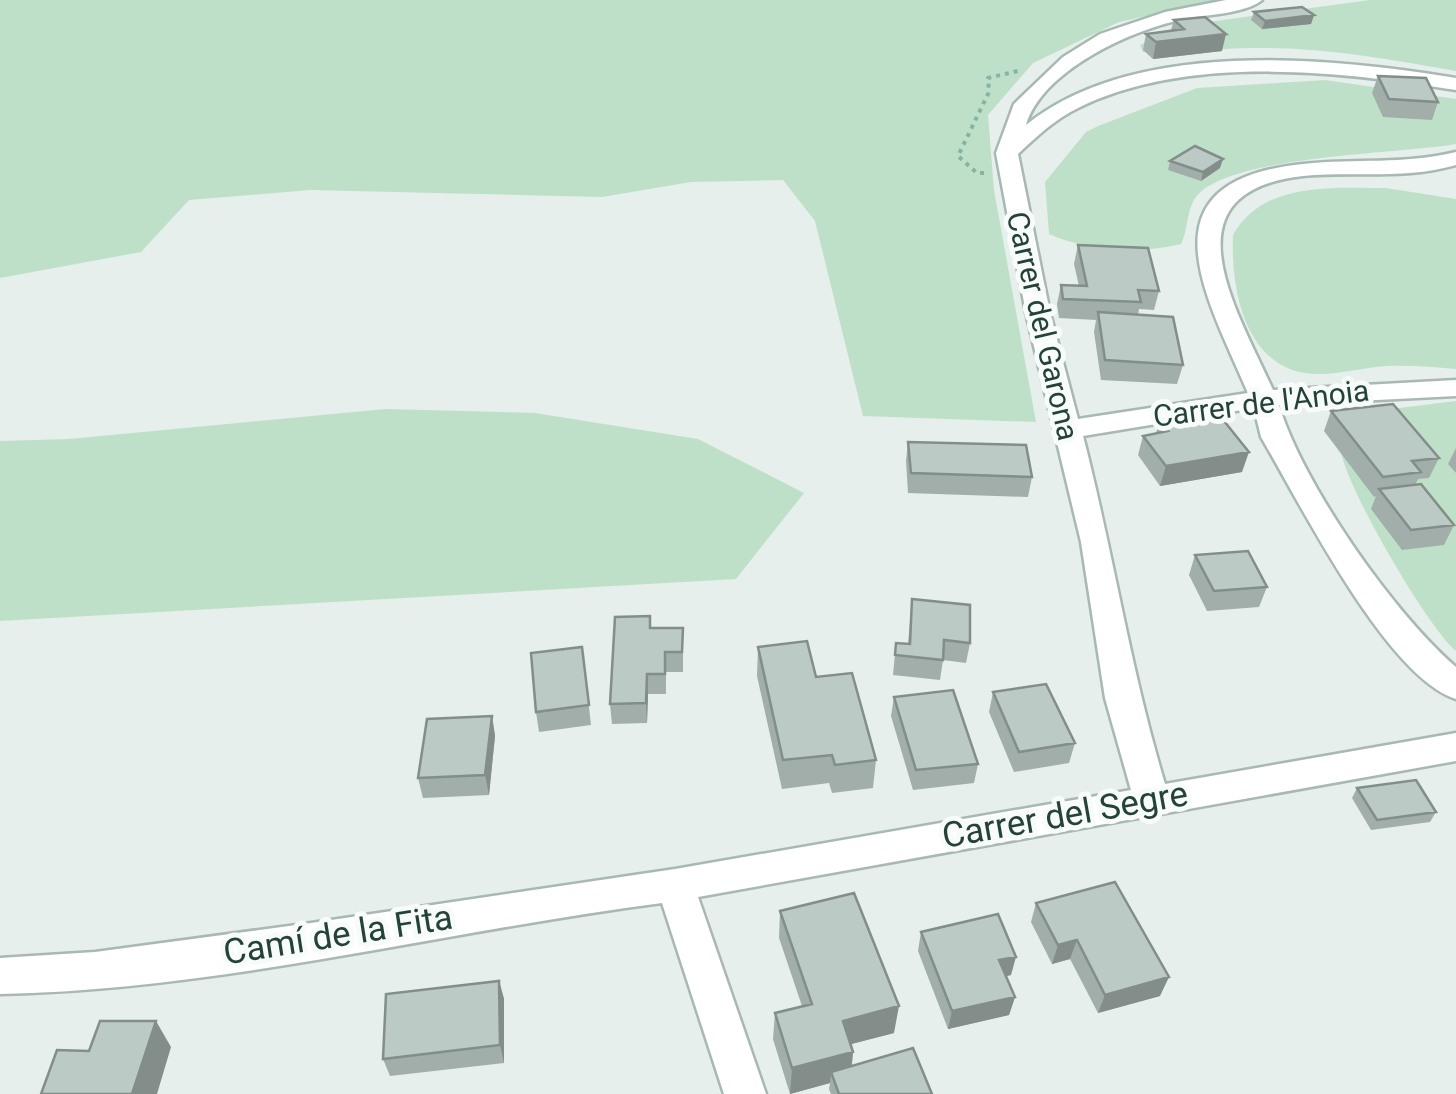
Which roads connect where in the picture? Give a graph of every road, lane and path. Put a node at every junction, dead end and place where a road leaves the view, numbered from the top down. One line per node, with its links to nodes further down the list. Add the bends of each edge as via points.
1 (1253, 0): 3 (street, Carrer del Garona, via 1172,16 1107,38 1070,61 1021,108)
2 (1456, 84): 3 (street, via 1316,68 1246,67 1163,79 1081,100 1041,122)
3 (1007, 153): 9 (street, Carrer del Garona)
4 (1456, 158): 5 (street)
5 (1423, 168): 6 (street); 8 (street, via 1320,169 1256,180 1214,212 1206,234 1218,296)
6 (1456, 180)
7 (1456, 388): 8 (street, Carrer de l'Anoia)
8 (1264, 398): 9 (street, Carrer de l'Anoia); 10 (street, via 1276,438 1375,602)
9 (1066, 430): 12 (street, Carrer del Garona, via 1096,542 1122,698)
10 (1456, 686)
11 (1456, 747): 12 (street, Carrer del Segre)
12 (1152, 800): 13 (street, Carrer del Segre)
13 (675, 886): 14 (street, Camí de la Fita, via 302,944 49,976); 15 (street)
14 (0, 976)
15 (745, 1094)

